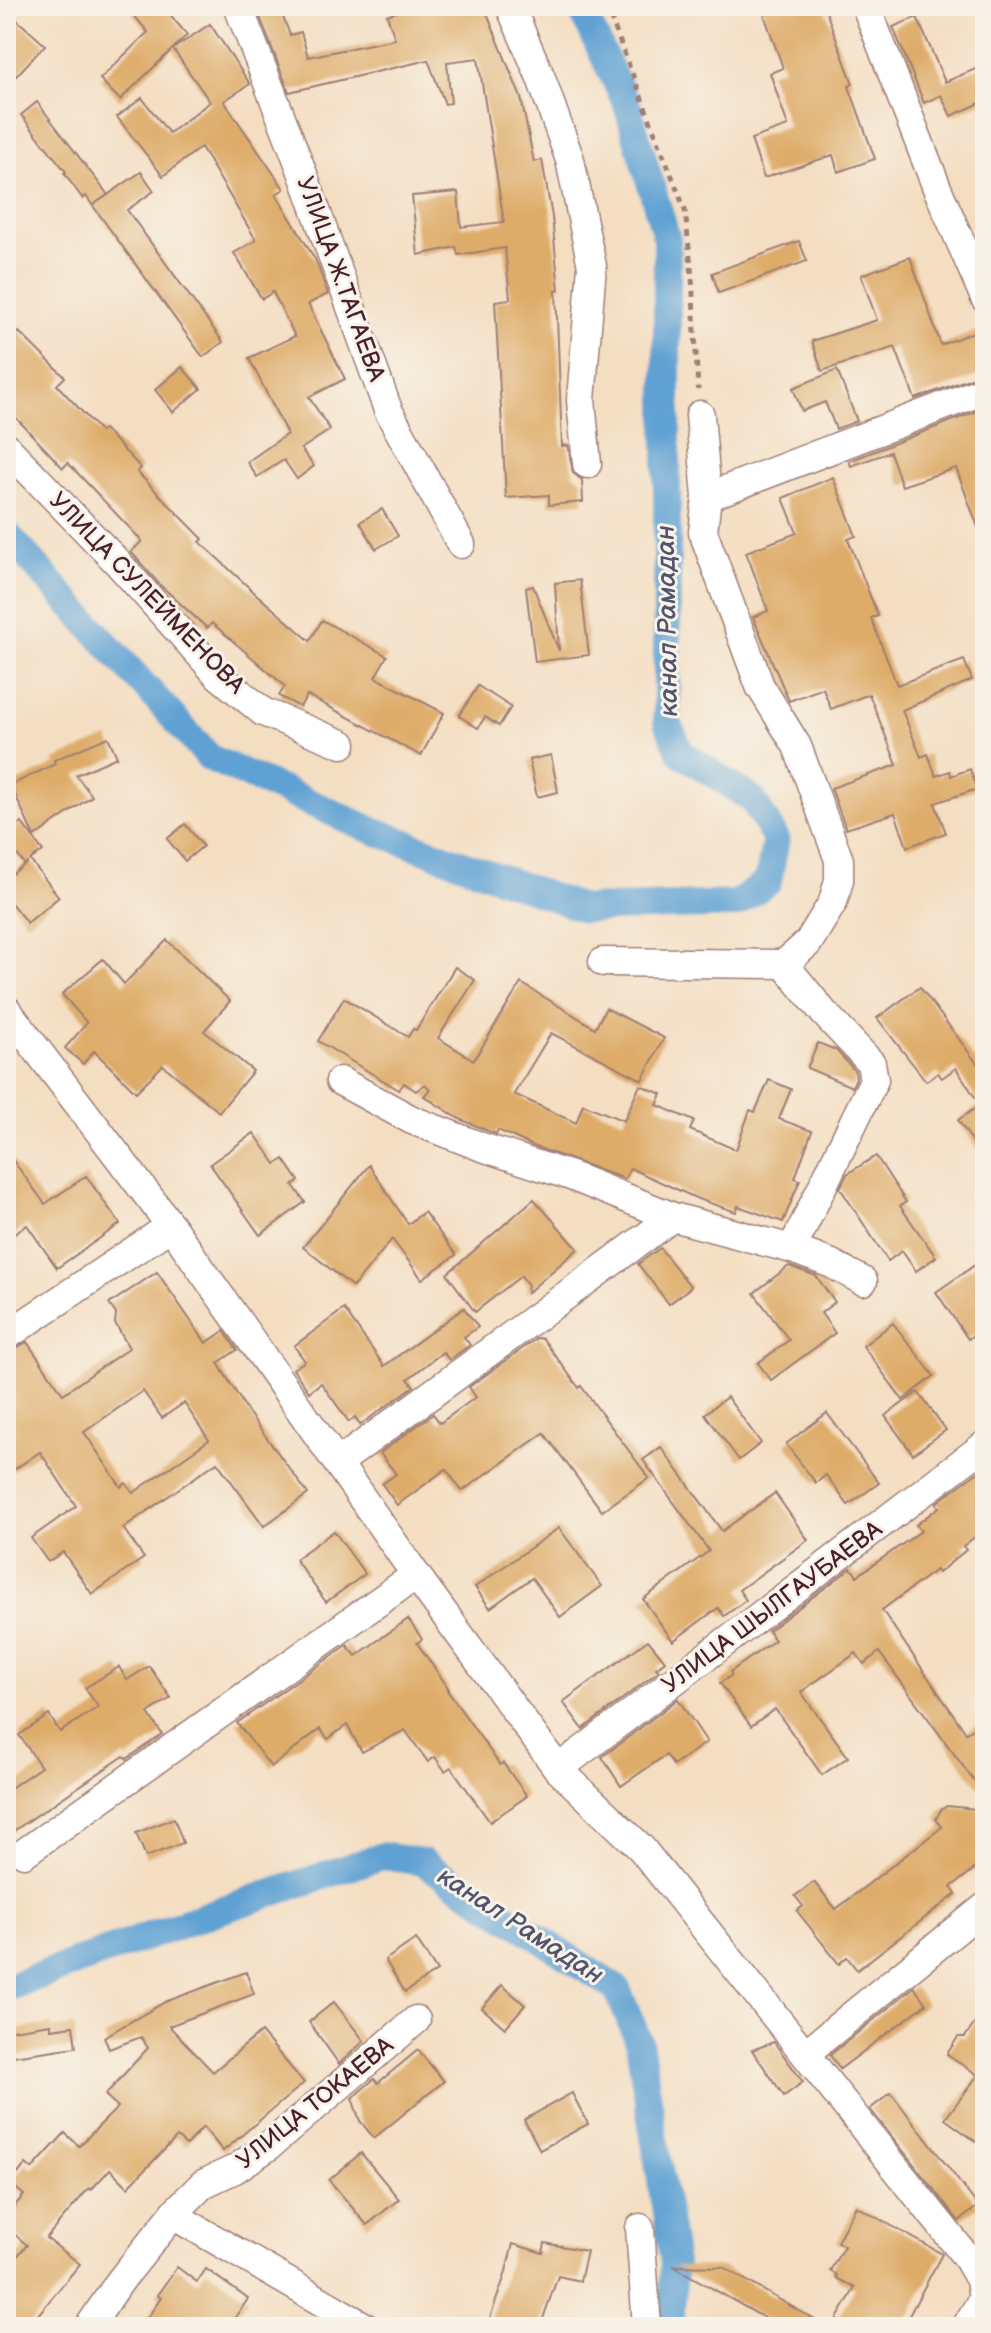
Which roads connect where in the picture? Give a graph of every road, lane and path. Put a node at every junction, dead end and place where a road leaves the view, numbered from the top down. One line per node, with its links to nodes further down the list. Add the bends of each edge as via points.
1 (238, 6): 11 (street, УЛИЦА Ж.ТАГАЕВА, via 388,410)
2 (510, 6): 9 (street, via 570,160 592,266 581,400)
3 (606, 6): 7 (path, via 685,210)
4 (866, 6): 5 (street)
5 (985, 298)
6 (985, 390): 10 (street)
7 (700, 415): 10 (street)
8 (6, 447): 12 (street, УЛИЦА СУЛЕЙМЕНОВА, via 218,675 263,712)
9 (587, 464)
10 (707, 497): 14 (street, via 703,532 733,618 760,686 797,746 839,860 833,902 808,943)
11 (461, 544)
12 (342, 744)
13 (603, 962): 14 (street)
14 (784, 964): 19 (street, via 871,1063 874,1080)
15 (6, 1009): 18 (street)
16 (340, 1081): 17 (street, via 412,1120)
17 (673, 1217): 19 (street); 23 (street)
18 (171, 1226): 21 (street); 23 (street)
19 (792, 1249): 20 (street)
20 (863, 1281)
21 (6, 1336)
22 (985, 1445): 25 (street, УЛИЦА ШЫЛГАУБАЕВА)
23 (339, 1462): 24 (street)
24 (416, 1575): 25 (street); 26 (street)
25 (558, 1769): 29 (street, via 641,1848)
26 (24, 1853)
27 (985, 1907): 29 (street)
28 (416, 2020): 30 (street, УЛИЦА ТОКАЕВА, via 269,2146 203,2184)
29 (806, 2053): 32 (street, via 968,2259)
30 (173, 2215): 33 (street, УЛИЦА ТОКАЕВА); 34 (street)
31 (640, 2228): 35 (street)
32 (984, 2298): 36 (street)
33 (89, 2327)
34 (365, 2327)
35 (647, 2327)
36 (966, 2327)

